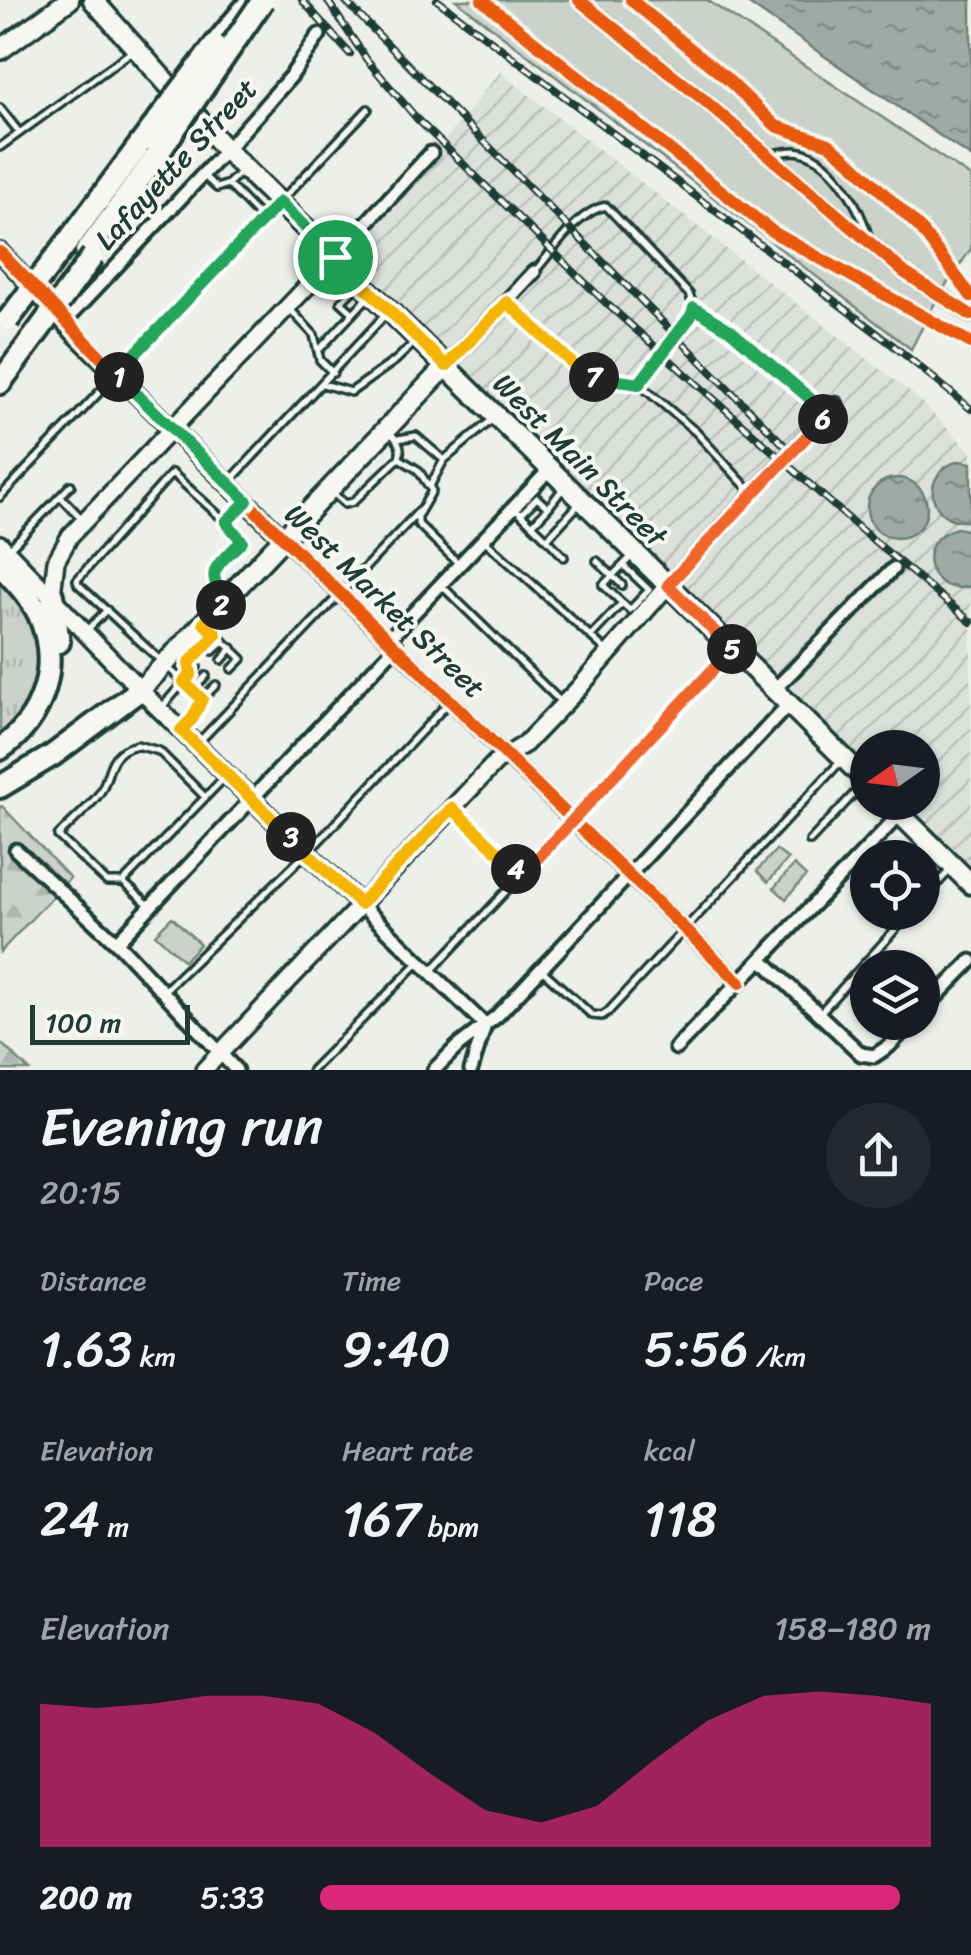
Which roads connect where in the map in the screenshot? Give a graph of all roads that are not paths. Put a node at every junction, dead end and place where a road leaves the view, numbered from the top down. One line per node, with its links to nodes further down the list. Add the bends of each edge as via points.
1 (69, 0): 8 (main road)
2 (93, 0): 7 (main road, West Main Street)
3 (252, 0): 15 (highway, bridge, via 215,45)
4 (265, 0): 15 (highway, bridge); 15 (highway, bridge, via 238,46)
5 (579, 0): 16 (street)
6 (319, 35): 13 (street, Lafayette Street)
7 (135, 49): 11 (lane); 13 (main road, West Main Street)
8 (0, 50)
9 (0, 108): 11 (lane)
10 (368, 109): 20 (lane)
11 (19, 132): 12 (lane)
12 (0, 146)
13 (226, 150): 17 (main road, West Main Street); 18 (street, Lafayette Street)
14 (431, 153): 24 (street)
15 (152, 154): 34 (highway, bridge, via 66,244); 35 (highway, bridge)
16 (768, 155): 22 (street); 22 (lane, via 796,151 820,160 861,213)
17 (245, 168): 19 (lane); 20 (main road, West Main Street)
18 (202, 174): 19 (lane, via 217,188); 33 (street, Lafayette Street)
19 (228, 184): 21 (lane)
20 (280, 202): 21 (lane); 24 (main road, West Main Street)
21 (263, 220): 41 (lane)
22 (872, 245): 32 (street)
23 (0, 252): 33 (street, West Market Street)
24 (335, 257): 26 (main road, West Main Street); 28 (street)
25 (534, 272): 27 (street); 29 (lane, via 571,230 606,206 689,294)
26 (366, 288): 30 (main road, West Main Street); 31 (lane); 31 (lane, via 342,302)
27 (507, 302): 38 (street); 44 (lane, via 593,377)
28 (288, 306): 37 (lane); 47 (street)
29 (694, 308): 44 (lane); 45 (lane)
30 (389, 310): 36 (main road, West Main Street); 40 (lane)
31 (354, 312): 37 (lane)
32 (971, 315)
33 (64, 322): 41 (street, West Market Street)
34 (4, 326)
35 (30, 336): 39 (highway); 42 (highway)
36 (418, 338): 38 (main road, West Main Street); 43 (lane, via 350,392)
37 (318, 351): 40 (lane)
38 (446, 366): 46 (main road, West Main Street); 48 (main road)
39 (0, 371)
40 (333, 373): 43 (lane)
41 (116, 374): 47 (street, West Market Street); 58 (lane)
42 (0, 383)
43 (323, 384): 52 (lane)
44 (639, 384): 57 (lane, via 696,432)
45 (832, 409): 57 (street)
46 (496, 416): 50 (lane); 51 (main road, West Main Street)
47 (172, 428): 52 (street, West Market Street); 65 (street)
48 (392, 434): 49 (lane); 50 (lane, via 416,436); 56 (main road)
49 (399, 458): 55 (lane); 56 (lane, via 350,504)
50 (444, 460): 55 (lane)
51 (550, 469): 54 (main road, West Main Street); 64 (street)
52 (228, 482): 60 (street, West Market Street)
53 (71, 485): 59 (lane)
54 (566, 485): 61 (main road, West Main Street); 62 (lane)
55 (430, 486): 63 (lane)
56 (329, 490): 68 (main road)
57 (753, 494): 78 (street)
58 (0, 496)
59 (60, 496): 65 (lane); 71 (lane)
60 (247, 501): 66 (lane); 68 (street, West Market Street)
61 (582, 501): 69 (lane); 73 (main road, West Main Street)
62 (548, 508): 64 (lane, via 537,498); 67 (lane)
63 (420, 510): 75 (lane, via 420,527); 81 (lane)
64 (518, 511): 67 (lane); 70 (street)
65 (84, 521): 82 (street, via 58,555)
66 (226, 522): 83 (lane, via 242,541 212,578); 86 (lane, via 172,474 79,575 78,584)
67 (532, 525): 69 (lane)
68 (283, 538): 81 (street, West Market Street); 83 (main road)
69 (547, 539): 72 (lane)
70 (484, 540): 75 (street); 89 (lane)
71 (2, 553): 82 (street); 111 (highway, via 45,633 48,671)
72 (564, 557)
73 (629, 559): 77 (lane); 78 (main road, West Main Street)
74 (597, 562): 77 (lane)
75 (460, 565): 80 (street)
76 (893, 569): 106 (street)
77 (612, 576): 79 (lane); 84 (lane, via 604,585)
78 (655, 580): 85 (street); 93 (main road, West Main Street)
79 (622, 584)
80 (440, 585): 91 (street); 109 (lane)
81 (340, 591): 91 (street, West Market Street); 114 (lane)
82 (52, 595): 88 (street); 111 (highway, via 59,673)
83 (228, 598): 87 (main road)
84 (622, 603): 85 (lane, via 630,610); 89 (lane)
85 (641, 603): 95 (street)
86 (107, 610): 88 (lane); 97 (lane)
87 (210, 628): 90 (lane); 97 (main road); 100 (lane, via 189,663)
88 (86, 632): 104 (street)
89 (592, 636): 95 (lane)
90 (224, 640): 92 (lane); 94 (lane)
91 (392, 642): 108 (street, West Market Street); 122 (street)
92 (232, 648): 96 (lane); 99 (lane, via 242,659)
93 (733, 650): 106 (main road, West Main Street); 125 (lane)
94 (213, 651)
95 (609, 653): 109 (street)
96 (222, 660)
97 (165, 664): 102 (lane); 104 (main road)
98 (197, 667): 100 (lane)
99 (232, 668)
100 (191, 674): 102 (lane)
101 (206, 676): 105 (lane)
102 (184, 682): 105 (lane); 112 (lane)
103 (216, 685): 107 (lane)
104 (141, 690): 112 (street); 120 (highway)
105 (193, 690): 107 (lane)
106 (774, 690): 110 (main road, West Main Street)
107 (202, 699): 113 (lane)
108 (451, 700): 116 (street, West Market Street); 130 (lane)
109 (563, 704): 116 (street)
110 (789, 704): 117 (main road, West Main Street); 132 (street)
111 (40, 708): 115 (highway)
112 (160, 709): 113 (street)
113 (181, 730): 114 (street)
114 (196, 745): 119 (street)
115 (0, 749)
116 (508, 755): 124 (street); 125 (street, West Market Street)
117 (844, 758): 118 (main road, West Main Street); 139 (lane)
118 (850, 764)
119 (227, 774): 121 (lane); 122 (street)
120 (0, 787)
121 (205, 796): 135 (lane); 135 (lane, via 159,751 137,745 122,752 100,793 58,836 106,882)
122 (251, 798): 130 (street); 138 (street)
123 (850, 799): 128 (lane)
124 (452, 808): 133 (lane); 137 (street)
125 (574, 820): 132 (street, West Market Street); 133 (lane)
126 (884, 820): 142 (street)
127 (906, 820): 131 (main road)
128 (810, 840)
129 (16, 850): 141 (street)
130 (307, 852): 137 (street); 148 (lane)
131 (953, 866): 134 (lane); 136 (main road)
132 (630, 874): 139 (street, West Market Street); 145 (street)
133 (522, 875): 146 (lane)
134 (940, 880)
135 (123, 882): 138 (lane)
136 (971, 884)
137 (360, 904): 144 (street); 154 (street)
138 (150, 906): 141 (street)
139 (684, 928): 145 (lane, via 602,1016 582,1008); 147 (street, West Market Street)
140 (895, 930): 150 (lane)
141 (116, 942): 148 (street)
142 (762, 960): 147 (street); 150 (street)
143 (971, 961): 149 (street)
144 (419, 962): 146 (street); 157 (lane)
145 (541, 969): 151 (street)
146 (430, 972): 151 (street)
147 (740, 983): 153 (street)
148 (162, 993): 154 (street)
149 (940, 993)
150 (818, 1014): 152 (street, via 861,1054 874,1056)
151 (485, 1026): 158 (street); 159 (street)
152 (892, 1040)
153 (676, 1048)
154 (219, 1054): 155 (street); 156 (street)
155 (204, 1070)
156 (236, 1070)
157 (312, 1070)
158 (434, 1070)
159 (471, 1070)

